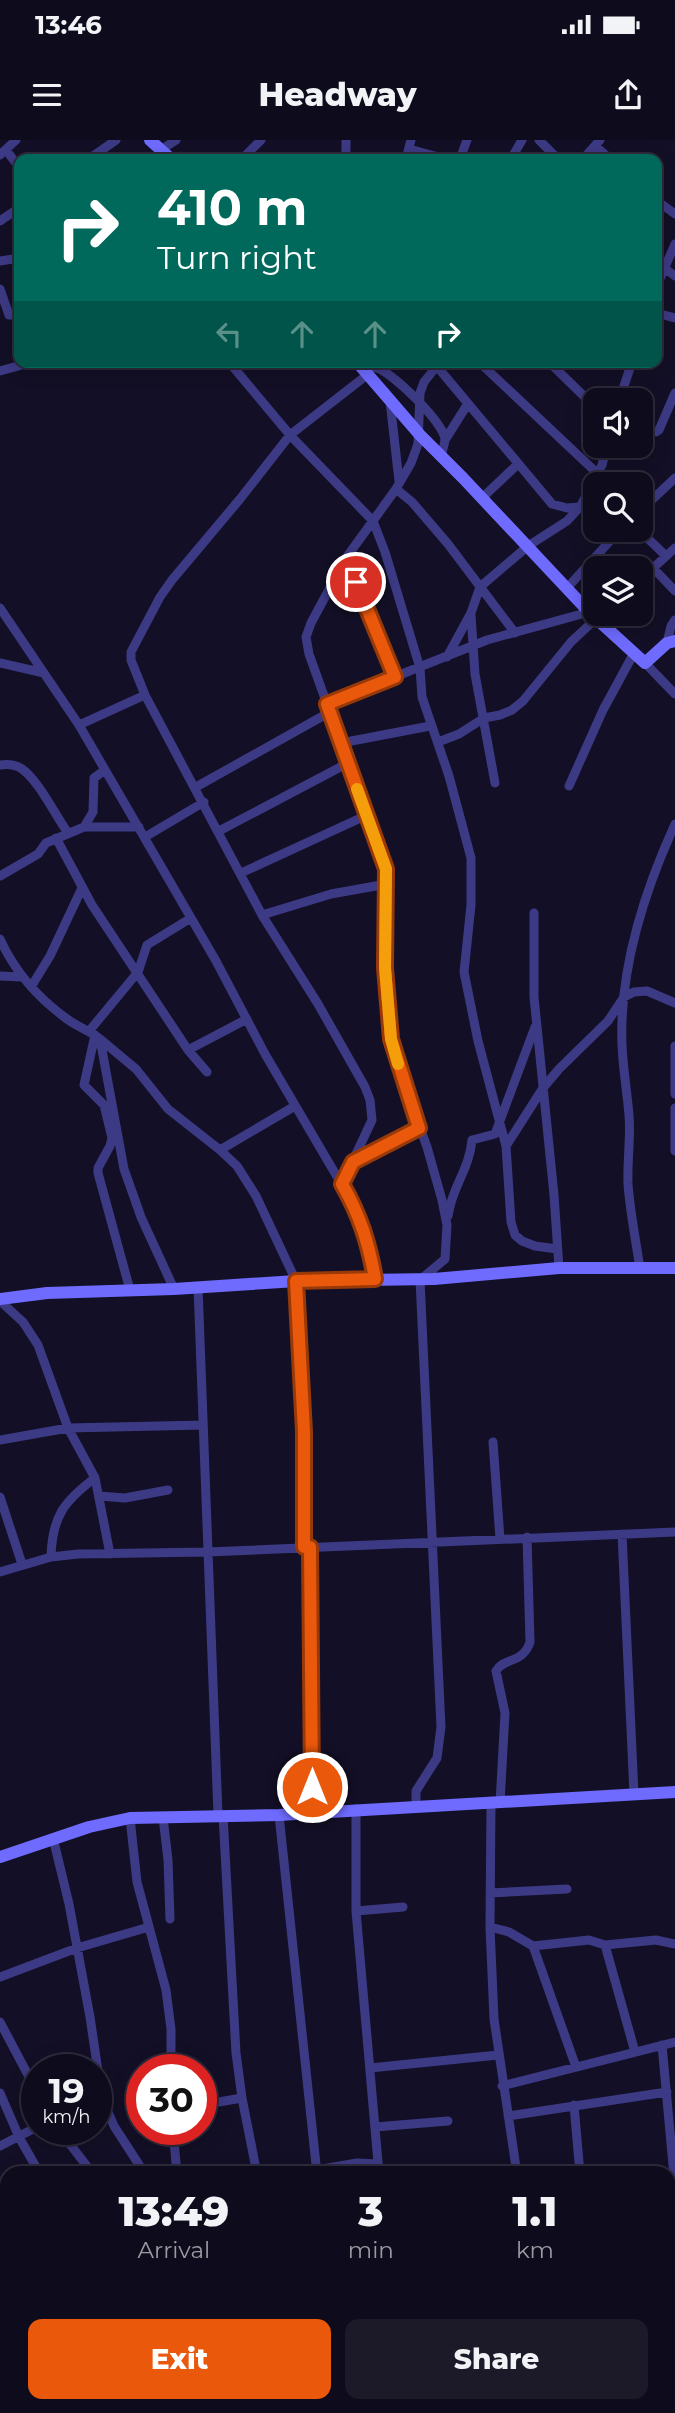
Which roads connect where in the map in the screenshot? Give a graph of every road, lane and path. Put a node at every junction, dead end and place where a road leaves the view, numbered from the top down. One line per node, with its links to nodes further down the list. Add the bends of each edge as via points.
1 (16, 140): 6 (street)
2 (117, 140): 7 (street)
3 (150, 140): 8 (street)
4 (261, 140): 9 (street)
5 (539, 140): 10 (street)
6 (3, 152)
7 (96, 154)
8 (165, 154)
9 (247, 154)
10 (553, 154)
11 (675, 244): 12 (street)
12 (662, 262)
13 (0, 289): 14 (street, via 9,315)
14 (14, 315)
15 (234, 368): 30 (street)
16 (362, 368): 26 (street); 30 (street)
17 (374, 368): 27 (street)
18 (434, 368): 27 (street)
19 (441, 368): 28 (street)
20 (485, 368): 35 (street)
21 (554, 368): 25 (street)
22 (629, 368): 23 (street)
23 (623, 388)
24 (675, 393): 29 (street, via 659,430)
25 (583, 396)
26 (390, 401): 31 (street); 37 (street)
27 (419, 402): 31 (street); 32 (street)
28 (467, 405): 32 (street); 34 (street)
29 (653, 431)
30 (290, 435): 42 (street); 71 (street, via 160,597 131,652)
31 (419, 435): 33 (street); 37 (street)
32 (445, 440): 33 (street)
33 (441, 456): 38 (street)
34 (518, 464): 38 (street); 41 (street, via 552,504)
35 (596, 472)
36 (675, 478): 39 (street)
37 (398, 485): 42 (street); 50 (street)
38 (482, 498): 45 (street)
39 (653, 499)
40 (583, 502): 41 (street)
41 (580, 507): 45 (street)
42 (373, 521): 48 (street); 67 (street)
43 (609, 542): 51 (street)
44 (651, 542): 47 (street)
45 (528, 546): 50 (street); 51 (street)
46 (675, 548): 47 (street)
47 (666, 556): 49 (street)
48 (346, 558): 69 (street); 72 (street, via 306,637)
49 (654, 569): 52 (street)
50 (480, 587): 55 (street); 60 (street)
51 (567, 588): 53 (street)
52 (675, 591)
53 (583, 603)
54 (0, 608): 68 (street)
55 (471, 613): 62 (street); 64 (street)
56 (583, 618): 60 (street)
57 (675, 620): 61 (street)
58 (586, 626): 73 (street, via 523,701 500,715)
59 (607, 626): 63 (street)
60 (515, 633): 62 (street)
61 (671, 642): 66 (street)
62 (473, 646): 64 (street); 73 (street)
63 (634, 653): 66 (street); 82 (street)
64 (447, 657): 67 (street)
65 (0, 663): 68 (street)
66 (645, 663): 70 (street)
67 (420, 668): 69 (street); 75 (street, via 419,687)
68 (44, 673): 74 (street)
69 (395, 677): 72 (street)
70 (675, 694)
71 (145, 695): 74 (street); 83 (street)
72 (328, 708): 77 (street); 83 (street)
73 (484, 718): 76 (street); 81 (street)
74 (79, 724): 80 (street)
75 (430, 726): 76 (street); 77 (street)
76 (438, 742): 117 (street, via 471,858 464,972)
77 (341, 743): 78 (street)
78 (348, 763): 85 (street); 89 (street)
79 (0, 765): 90 (street, via 20,767 29,776)
80 (105, 770): 87 (street, via 94,778 93,812); 88 (street)
81 (495, 783)
82 (569, 786)
83 (196, 787): 84 (street)
84 (205, 802): 89 (street); 91 (street)
85 (365, 816): 93 (street); 95 (street, via 383,858)
86 (675, 824): 105 (street, via 643,906)
87 (84, 827): 88 (street); 90 (street)
88 (139, 827): 91 (street)
89 (219, 831): 93 (street)
90 (68, 833): 92 (street)
91 (145, 837): 99 (street)
92 (56, 838): 94 (street); 96 (street)
93 (241, 873): 98 (street)
94 (0, 876)
95 (387, 884): 98 (street, via 331,894); 118 (street, via 385,968 391,1039)
96 (82, 888): 101 (street); 104 (street)
97 (534, 913): 108 (street)
98 (262, 915): 122 (street, via 346,1051 370,1100 372,1120)
99 (191, 918): 101 (street, via 147,945); 107 (street)
100 (0, 939): 103 (street)
101 (138, 972): 109 (street); 111 (street)
102 (1, 977): 103 (street)
103 (21, 977): 104 (street)
104 (31, 987): 109 (street, via 68,1020)
105 (624, 997): 106 (street, via 647,990); 113 (street, via 608,1021); 128 (street, via 628,1187)
106 (675, 1003)
107 (247, 1019): 111 (street); 115 (street)
108 (536, 1024): 113 (street); 117 (street)
109 (95, 1035): 120 (street, via 136,1069 178,1118); 133 (street, via 124,1169); 134 (street, via 84,1085 104,1105 111,1138 98,1173)
110 (675, 1046): 114 (street)
111 (188, 1050): 112 (street)
112 (207, 1072)
113 (542, 1088): 119 (street); 125 (street)
114 (675, 1094)
115 (295, 1106): 120 (street); 123 (street)
116 (675, 1108): 121 (street)
117 (500, 1125): 119 (street); 124 (street, via 492,1136 472,1140)
118 (419, 1128): 122 (street); 124 (street)
119 (506, 1146): 125 (street, via 515,1236 535,1246)
120 (220, 1150): 131 (street, via 237,1166 256,1196)
121 (675, 1151)
122 (353, 1162): 123 (street)
123 (342, 1184): 129 (street, via 367,1237)
124 (447, 1225): 130 (street, via 445,1259)
125 (557, 1249): 126 (street)
126 (559, 1268): 128 (street); 130 (street)
127 (675, 1268): 128 (street)
128 (640, 1269)
129 (375, 1279): 130 (street); 131 (street)
130 (421, 1280): 148 (street)
131 (296, 1281): 132 (street); 149 (street)
132 (198, 1287): 133 (street); 136 (street)
133 (173, 1289): 134 (street)
134 (130, 1290): 135 (street)
135 (0, 1300): 137 (street, via 38,1345)
136 (203, 1425): 137 (street); 150 (street)
137 (68, 1428): 138 (street); 140 (street)
138 (0, 1440)
139 (493, 1442): 147 (street)
140 (95, 1478): 142 (street); 152 (street, via 64,1506 55,1522)
141 (168, 1490): 142 (street, via 125,1498)
142 (99, 1496): 151 (street)
143 (0, 1497): 153 (street)
144 (675, 1532): 145 (street)
145 (622, 1534): 146 (street); 156 (street)
146 (527, 1537): 147 (street); 157 (street, via 530,1642 522,1656 496,1671 505,1722)
147 (500, 1539): 148 (street)
148 (433, 1542): 149 (street); 158 (street, via 441,1727 437,1758 416,1791)
149 (307, 1547): 150 (street); 160 (street)
150 (207, 1552): 151 (street); 161 (street)
151 (110, 1554): 152 (street)
152 (51, 1557): 153 (street)
153 (22, 1564): 154 (street)
154 (0, 1572)
155 (675, 1792): 156 (street)
156 (634, 1794): 157 (street)
157 (496, 1803): 158 (street); 168 (street)
158 (416, 1807): 159 (street)
159 (356, 1810): 160 (street); 170 (street)
160 (312, 1812): 162 (street)
161 (220, 1815): 162 (street); 163 (street); 192 (street)
162 (279, 1815): 209 (street)
163 (163, 1817): 164 (street); 171 (street)
164 (130, 1818): 165 (street); 172 (street, via 137,1882)
165 (53, 1838): 166 (street); 177 (street)
166 (0, 1857)
167 (567, 1889): 168 (street)
168 (490, 1893): 173 (street)
169 (403, 1906): 170 (street)
170 (356, 1911): 188 (street)
171 (170, 1919)
172 (149, 1927): 177 (street); 184 (street, via 166,1990)
173 (490, 1927): 176 (street); 185 (street)
174 (675, 1944): 175 (street, via 656,1940)
175 (605, 1945): 176 (street, via 589,1940); 182 (street)
176 (533, 1946): 187 (street)
177 (77, 1948): 178 (street); 183 (street)
178 (0, 1977)
179 (0, 2022): 186 (street)
180 (675, 2042): 181 (street)
181 (662, 2045): 182 (street); 190 (street)
182 (635, 2052): 187 (street)
183 (94, 2054)
184 (171, 2054)
185 (498, 2055): 188 (street); 189 (street)
186 (21, 2062)
187 (576, 2067): 189 (street)
188 (370, 2068): 199 (street)
189 (502, 2086): 195 (street)
190 (667, 2092): 194 (street); 196 (street)
191 (0, 2093): 200 (street)
192 (242, 2098): 193 (street); 208 (street)
193 (217, 2102)
194 (574, 2105): 195 (street); 214 (street)
195 (508, 2116): 213 (street)
196 (673, 2119): 215 (street)
197 (112, 2122): 206 (street)
198 (448, 2122): 199 (street)
199 (375, 2127): 212 (street)
200 (19, 2137): 203 (street); 204 (street)
201 (71, 2145): 205 (street)
202 (174, 2145): 207 (street)
203 (0, 2146)
204 (35, 2166)
205 (87, 2166)
206 (140, 2166)
207 (176, 2166)
208 (255, 2166)
209 (315, 2166)
210 (343, 2166): 211 (street)
211 (368, 2166)
212 (378, 2166)
213 (516, 2166)
214 (579, 2166)
215 (674, 2166)

